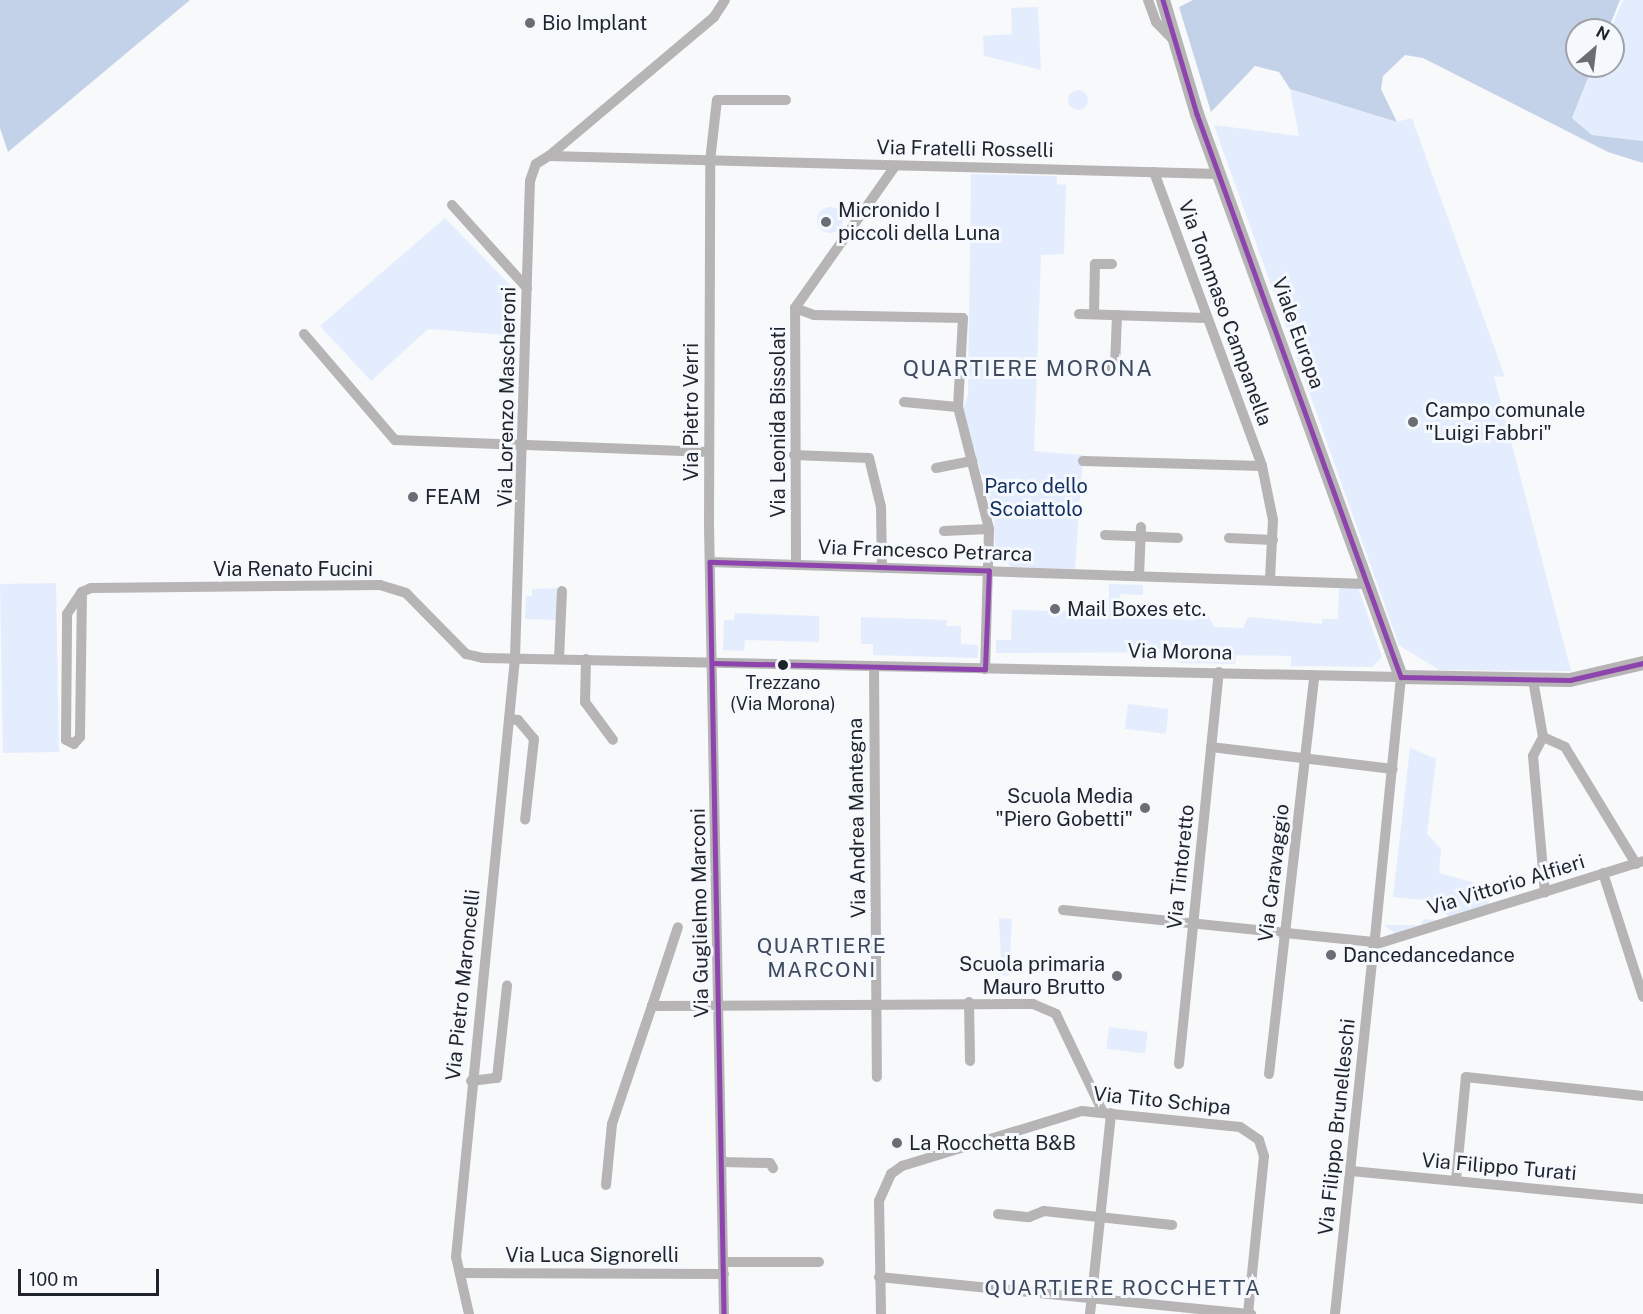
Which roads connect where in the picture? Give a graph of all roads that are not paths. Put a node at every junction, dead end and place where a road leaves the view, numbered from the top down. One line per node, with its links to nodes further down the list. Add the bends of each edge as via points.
1 (725, 0): 6 (street, Via Lorenzo Mascheroni, via 714,17)
2 (1148, 0): 4 (street, via 1156,22)
3 (1163, 0): 4 (main road, Viale Europa)
4 (1175, 42): 10 (main road, Viale Europa)
5 (786, 100): 7 (street, via 717,100)
6 (554, 157): 7 (street, Via Fratelli Rosselli); 13 (street, Via Lorenzo Mascheroni, via 536,164 530,181)
7 (710, 161): 8 (street, Via Fratelli Rosselli); 24 (street, Via Pietro Verri)
8 (895, 166): 9 (street, Via Fratelli Rosselli); 14 (street, Via Leonida Bissolati)
9 (1154, 172): 10 (street, Via Fratelli Rosselli); 18 (street, Via Tommaso Campanella)
10 (1219, 174): 43 (main road, Viale Europa)
11 (452, 205): 13 (street)
12 (1112, 264): 16 (street, via 1095,264)
13 (527, 288): 23 (street, Via Lorenzo Mascheroni)
14 (795, 308): 22 (street, via 814,315 963,318); 25 (street, Via Leonida Bissolati)
15 (1079, 314): 16 (street)
16 (1094, 314): 17 (street)
17 (1118, 315): 18 (street); 20 (street, via 1115,367)
18 (1206, 318): 28 (street, Via Tommaso Campanella)
19 (304, 334): 23 (street, via 395,440)
20 (1084, 366)
21 (904, 402): 22 (street)
22 (958, 407): 26 (street)
23 (525, 446): 24 (street); 46 (street, Via Lorenzo Mascheroni)
24 (708, 452): 37 (street, Via Pietro Verri)
25 (794, 455): 38 (street, Via Leonida Bissolati); 39 (street, via 869,458 881,507)
26 (972, 461): 29 (street); 30 (street)
27 (1083, 461): 28 (street)
28 (1262, 466): 36 (street, Via Tommaso Campanella)
29 (936, 468)
30 (989, 529): 31 (street); 40 (street)
31 (945, 531)
32 (1141, 532): 33 (street); 34 (street); 41 (street)
33 (1104, 535)
34 (1178, 538)
35 (1229, 538): 36 (street)
36 (1273, 540): 42 (street, Via Tommaso Campanella)
37 (710, 562): 38 (street, Via Francesco Petrarca); 49 (street, Via Pietro Verri)
38 (796, 565): 39 (street, Via Francesco Petrarca)
39 (882, 568): 40 (street, Via Francesco Petrarca)
40 (989, 572): 41 (street, Via Francesco Petrarca); 52 (street)
41 (1139, 576): 42 (street, Via Francesco Petrarca)
42 (1270, 580): 43 (street, Via Francesco Petrarca)
43 (1367, 584): 55 (main road, Viale Europa)
44 (562, 591): 47 (street)
45 (82, 592): 45 (street, via 67,614 66,740 74,744 80,738); 46 (street, Via Renato Fucini, via 380,585 416,600 466,654)
46 (515, 658): 47 (street, Via Renato Fucini); 57 (street, Via Pietro Maroncelli)
47 (559, 659): 48 (street, Via Renato Fucini)
48 (586, 659): 49 (street, Via Renato Fucini); 59 (street, via 585,702)
49 (714, 663): 51 (street, Via Morona); 77 (street, Via Guglielmo Marconi)
50 (1643, 663): 56 (main road, Via Morona, via 1592,678)
51 (874, 666): 52 (street, Via Morona); 75 (street, Via Andrea Mantegna)
52 (985, 669): 53 (street, Via Morona)
53 (1219, 672): 54 (street, Via Morona); 60 (street, Via Tintoretto)
54 (1314, 676): 55 (street, Via Morona); 61 (street, Via Caravaggio)
55 (1401, 677): 56 (main road, Via Morona); 62 (street, Via Filippo Brunelleschi)
56 (1533, 680): 58 (street)
57 (509, 719): 63 (street, via 518,720 534,739); 82 (street, Via Pietro Maroncelli)
58 (1543, 737): 64 (street, via 1565,747); 66 (street, via 1533,756)
59 (613, 740)
60 (1211, 747): 61 (street); 68 (street, Via Tintoretto)
61 (1305, 759): 62 (street); 70 (street, Via Caravaggio)
62 (1393, 770): 71 (street, Via Filippo Brunelleschi)
63 (525, 820)
64 (1640, 862): 65 (street, Via Vittorio Alfieri)
65 (1603, 873): 66 (street, Via Vittorio Alfieri); 73 (street)
66 (1545, 892): 71 (street, Via Vittorio Alfieri)
67 (1063, 910): 68 (street)
68 (1194, 923): 70 (street); 79 (street, Via Tintoretto)
69 (678, 927): 76 (street)
70 (1284, 933): 71 (street); 80 (street, Via Caravaggio)
71 (1376, 942): 87 (street, Via Filippo Brunelleschi)
72 (507, 986): 82 (street, via 497,1078)
73 (1643, 997)
74 (969, 1002): 75 (street); 78 (street); 84 (street, via 1033,1004 1056,1014)
75 (877, 1004): 77 (street); 81 (street, Via Andrea Mantegna)
76 (652, 1006): 77 (street); 89 (street, via 612,1124)
77 (720, 1006): 85 (street, Via Guglielmo Marconi)
78 (970, 1061)
79 (1179, 1064)
80 (1269, 1074)
81 (877, 1077)
82 (471, 1081): 96 (street, Via Pietro Maroncelli, via 456,1257)
83 (1643, 1096): 88 (street, via 1466,1077)
84 (1107, 1113): 92 (street); 98 (street, Via Tito Schipa, via 1082,1111 902,1166 891,1174 879,1201); 104 (street, Via Tito Schipa, via 1240,1127 1259,1140 1264,1156)
85 (722, 1162): 86 (street, via 770,1162); 94 (street, Via Guglielmo Marconi)
86 (773, 1168)
87 (1356, 1172): 88 (street, Via Filippo Turati); 105 (street, Via Filippo Brunelleschi)
88 (1456, 1180): 90 (street, Via Filippo Turati)
89 (606, 1185)
90 (1643, 1199)
91 (998, 1214): 92 (street)
92 (1101, 1217): 93 (street); 99 (street)
93 (1172, 1225)
94 (724, 1262): 95 (street); 97 (street, Via Guglielmo Marconi)
95 (819, 1262)
96 (460, 1273): 97 (street, Via Luca Signorelli); 100 (street, Via Pietro Maroncelli)
97 (724, 1274): 101 (street, Via Guglielmo Marconi)
98 (879, 1277): 99 (street); 102 (street, Via Tito Schipa)
99 (1092, 1298): 103 (street); 104 (street)
100 (469, 1314)
101 (724, 1314)
102 (881, 1314)
103 (1090, 1314)
104 (1249, 1314)
105 (1335, 1314)

